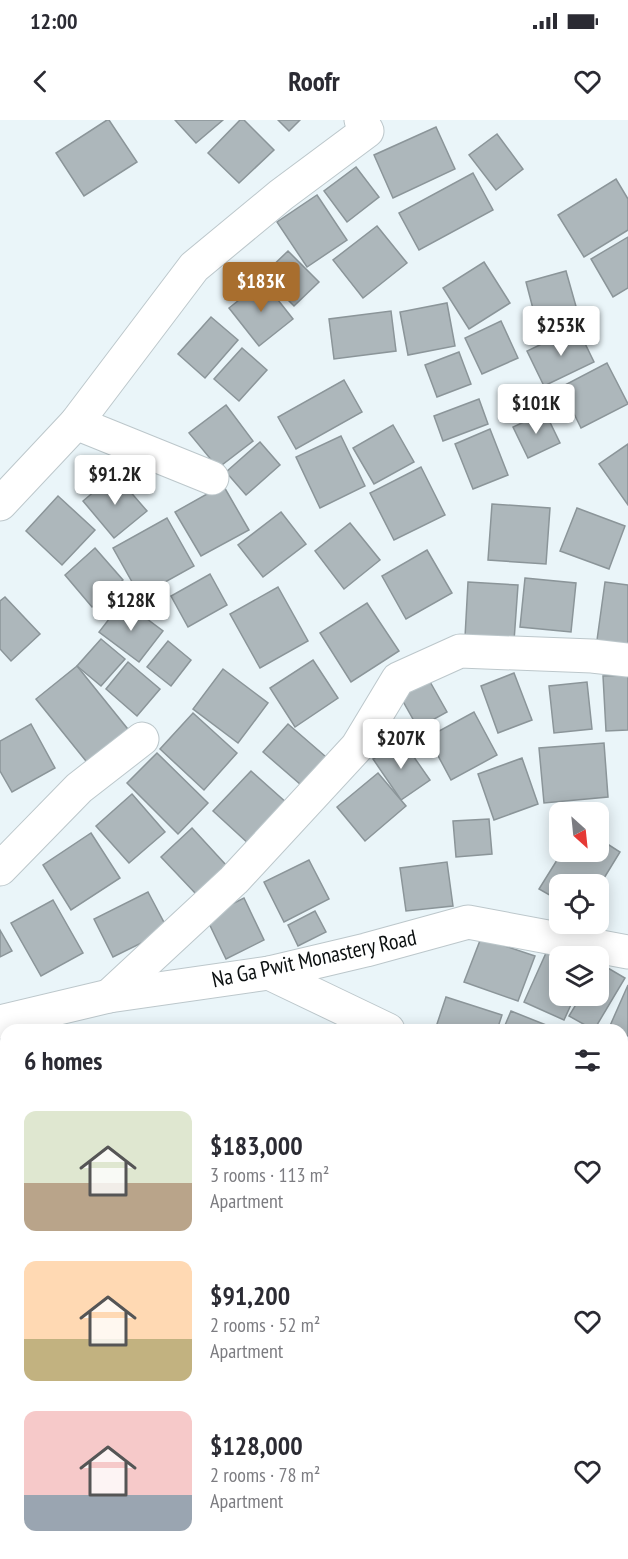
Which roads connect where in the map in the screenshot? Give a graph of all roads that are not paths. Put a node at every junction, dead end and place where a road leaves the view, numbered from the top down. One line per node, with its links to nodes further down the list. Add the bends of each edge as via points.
1 (361, 120): 2 (street, via 367,131 194,267)
2 (76, 423): 3 (street); 4 (street)
3 (212, 478)
4 (0, 504)
5 (628, 660): 10 (street, via 460,651 398,679 357,747 234,880)
6 (142, 739): 7 (street, via 80,788)
7 (0, 869)
8 (628, 952): 9 (street, Na Ga Pwit Monastery Road, via 468,922)
9 (269, 973): 10 (street, Na Ga Pwit Monastery Road); 13 (street)
10 (109, 996): 12 (street, Na Ga Pwit Monastery Road)
11 (0, 1022): 12 (street, Na Ga Pwit Monastery Road)
12 (36, 1022)
13 (375, 1024)

